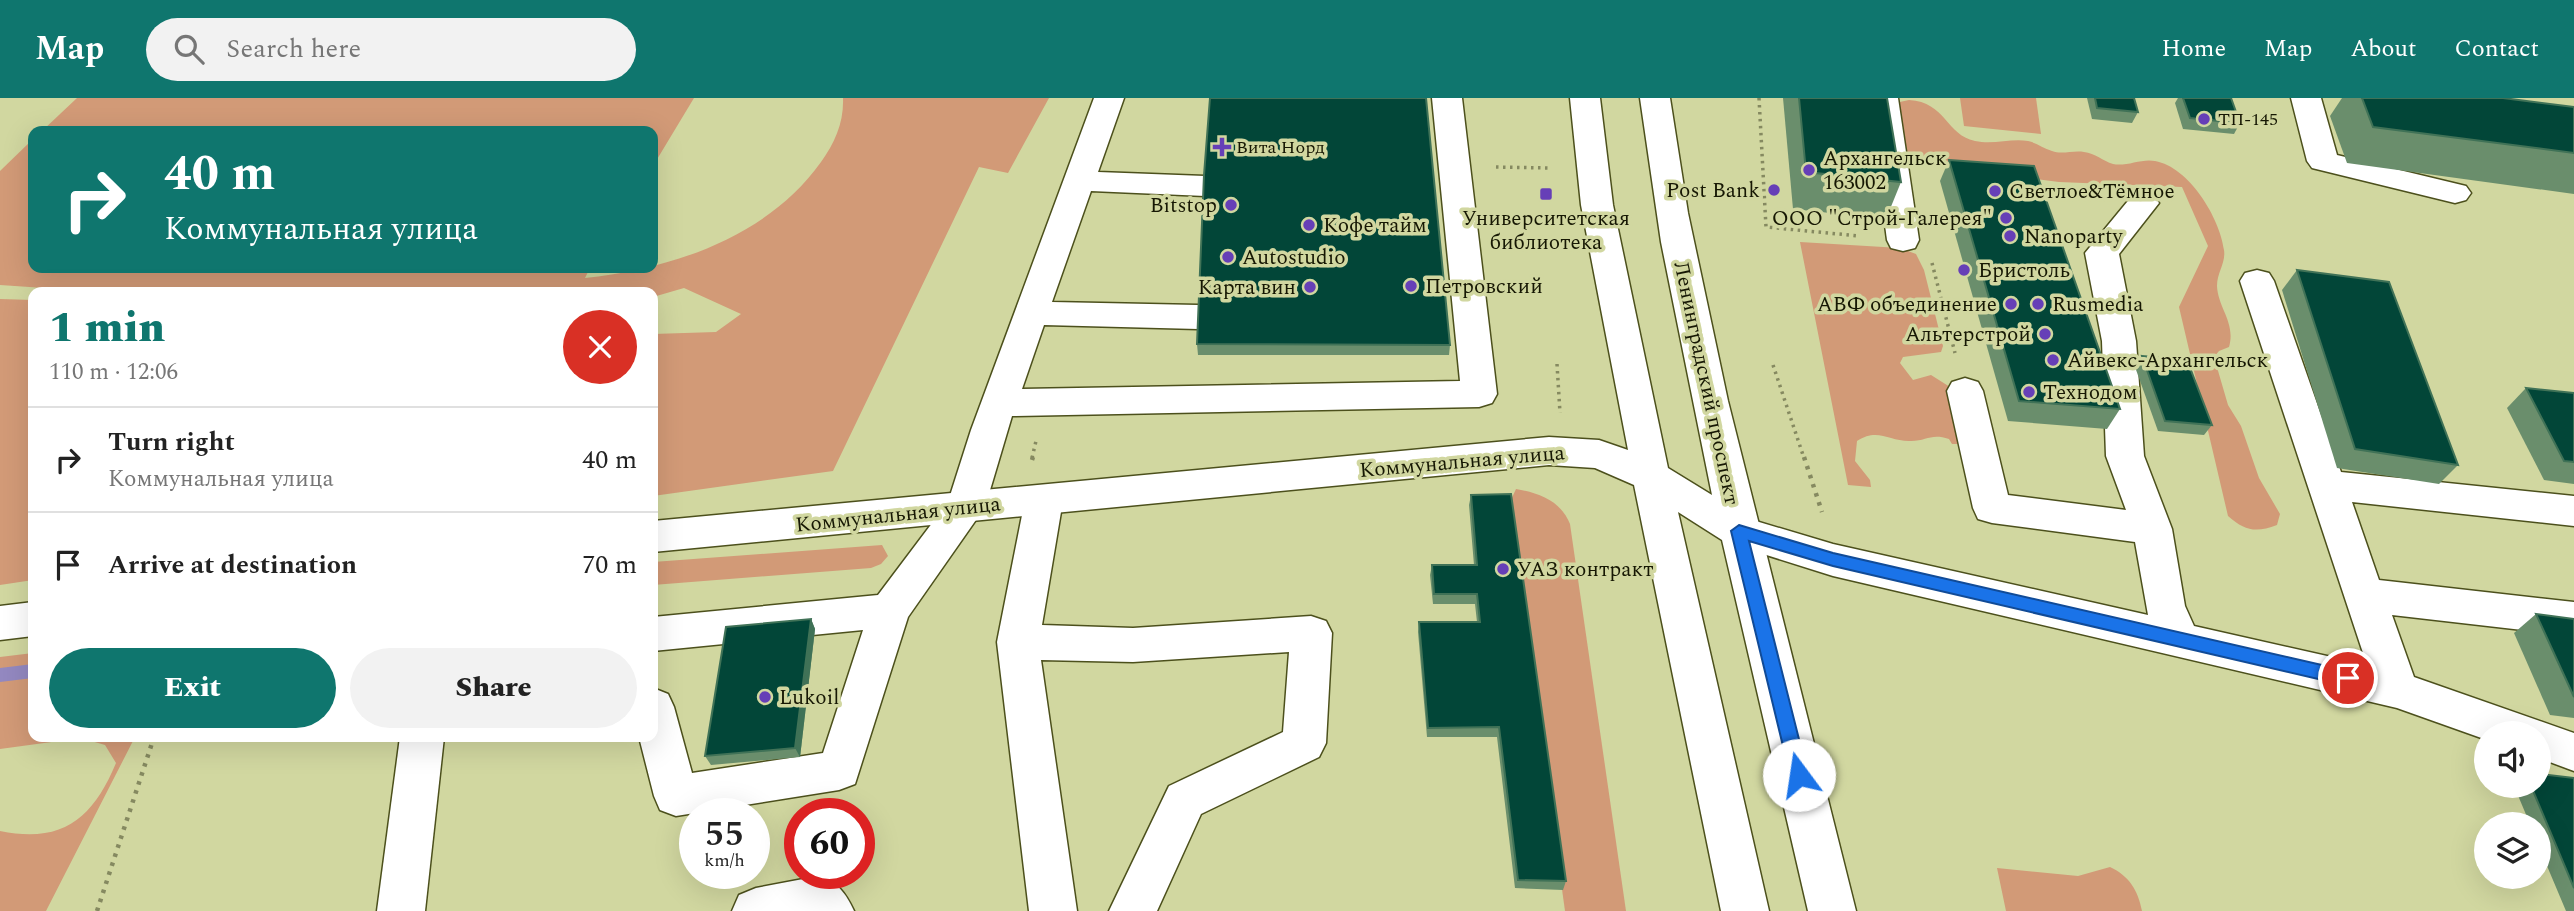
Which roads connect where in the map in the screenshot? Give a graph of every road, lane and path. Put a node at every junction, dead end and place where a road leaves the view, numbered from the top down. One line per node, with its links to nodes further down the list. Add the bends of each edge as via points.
1 (1108, 98): 10 (main road)
2 (1586, 98): 22 (main road, via 1597,205)
3 (1655, 98): 29 (main road, Ленинградский проспект, via 1675,229)
4 (1759, 98): 14 (path)
5 (1883, 98): 15 (main road)
6 (2306, 98): 12 (main road, via 2323,161)
7 (1448, 102): 21 (main road, via 1479,394)
8 (1487, 167): 9 (path)
9 (1555, 168)
10 (1079, 181): 11 (main road); 17 (main road)
11 (1205, 186)
12 (2455, 193)
13 (2143, 203): 28 (main road, via 2102,253 2119,341 2125,456)
14 (1766, 227)
15 (1903, 240)
16 (2257, 281): 23 (main road)
17 (1031, 313): 18 (main road); 21 (main road)
18 (1198, 317)
19 (1773, 365): 27 (path)
20 (1965, 391): 28 (main road, via 1992,508)
21 (999, 403): 25 (main road)
22 (1651, 476): 24 (main road, Коммунальная улица, via 1599,454 1549,451); 29 (main road, Коммунальная улица); 52 (main road)
23 (2327, 485): 26 (main road); 31 (main road)
24 (1044, 500): 25 (main road, Коммунальная улица); 38 (main road)
25 (966, 507): 30 (main road, Коммунальная улица); 32 (main road)
26 (2574, 510)
27 (1824, 517)
28 (2152, 529): 37 (main road, via 2165,606)
29 (1739, 531): 37 (main road, Коммунальная улица, via 1833,559); 53 (main road, Ленинградский проспект)
30 (658, 537)
31 (2364, 595): 33 (main road); 39 (main road)
32 (890, 611): 36 (main road); 41 (main road, via 839,770 676,796)
33 (2574, 619)
34 (28, 620): 35 (main road)
35 (0, 623)
36 (658, 634)
37 (2178, 638): 39 (main road, Коммунальная улица)
38 (1018, 642): 50 (main road); 51 (main road, via 1133,645 1311,633 1304,743 1185,800)
39 (2397, 690): 40 (main road, Коммунальная улица)
40 (2487, 721)
41 (658, 726)
42 (152, 742): 46 (path)
43 (421, 742): 47 (main road)
44 (2551, 744): 45 (main road)
45 (2574, 752)
46 (97, 911)
47 (401, 911)
48 (756, 911): 49 (main road, via 820,898)
49 (830, 911)
50 (1054, 911)
51 (1133, 911)
52 (1745, 911)
53 (1832, 911)

